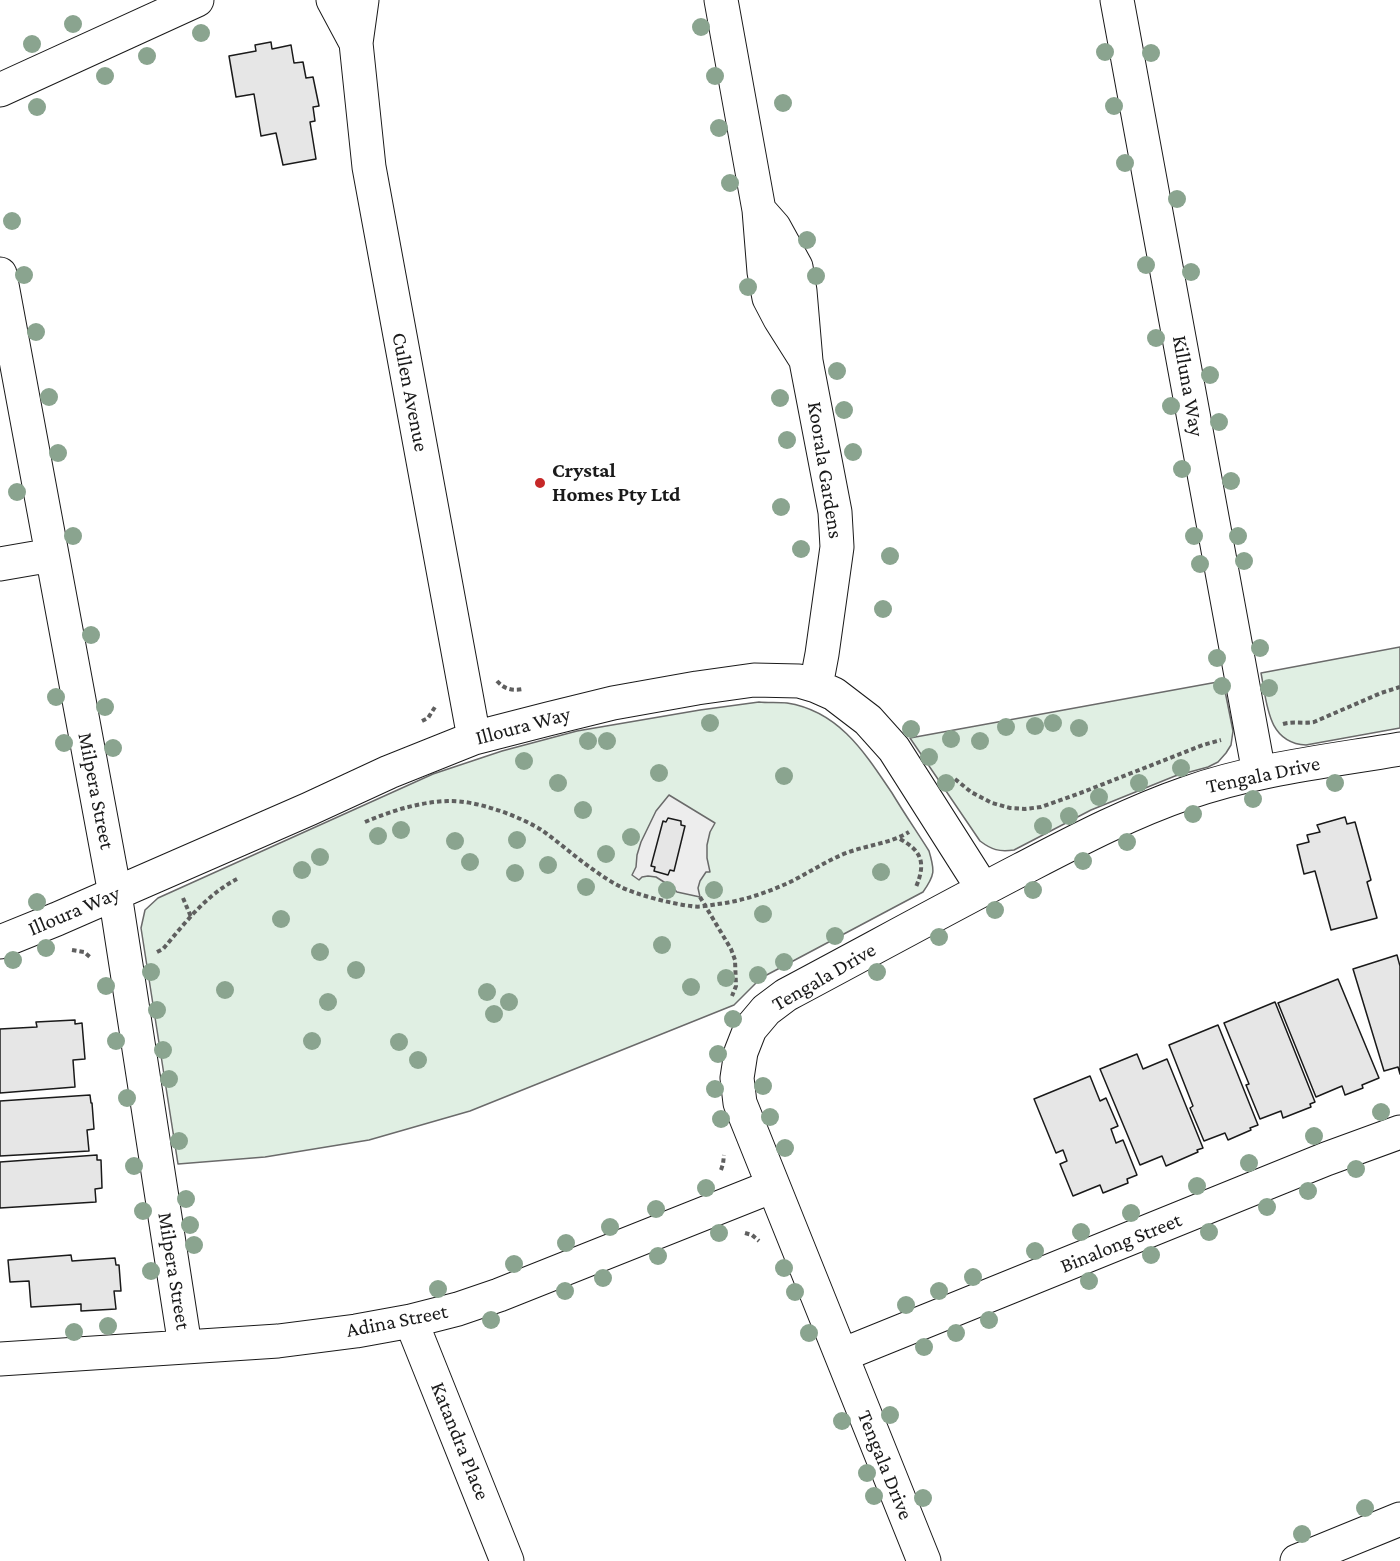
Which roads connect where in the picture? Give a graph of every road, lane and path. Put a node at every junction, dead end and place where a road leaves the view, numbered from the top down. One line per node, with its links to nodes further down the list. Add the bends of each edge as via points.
1 (197, 0): 7 (street)
2 (333, 0): 6 (street, Cullen Avenue)
3 (362, 0): 6 (street, Cullen Avenue)
4 (721, 0): 12 (street, Koorala Gardens, via 759,210 774,227 796,267 806,361 835,512 837,548)
5 (1117, 0): 15 (street, Killuna Way)
6 (356, 43): 16 (street, Cullen Avenue, via 380,232)
7 (0, 90)
8 (0, 274): 9 (street, Milpera Street)
9 (52, 555): 10 (street); 26 (street, Milpera Street)
10 (0, 564)
11 (495, 674): 13 (path, via 502,686 520,690)
12 (816, 686): 16 (street, Illoura Way, via 799,681 754,681 697,688 613,703); 25 (street, Illoura Way, via 834,694 868,720 894,749)
13 (531, 687)
14 (1400, 687): 15 (path, via 1314,722 1291,722)
15 (1251, 732): 18 (path, via 1203,745 1041,807 1010,808 992,803 959,784); 19 (street, Killuna Way)
16 (474, 738): 26 (street, Illoura Way)
17 (1400, 749): 19 (street, Tengala Drive)
18 (948, 772)
19 (1259, 773): 25 (street, Tengala Drive, via 1143,809)
20 (364, 823): 28 (path, via 419,805 448,801 482,806 542,831 590,869 623,888 665,901)
21 (913, 830): 22 (path)
22 (899, 838): 24 (path, via 919,854 921,866); 28 (path, via 848,852 760,894)
23 (237, 879): 31 (path, via 213,895 164,949)
24 (916, 889)
25 (983, 889): 34 (street, Tengala Drive, via 786,995 750,1029 737,1078 740,1103)
26 (115, 894): 29 (street, Illoura Way); 36 (street, Milpera Street)
27 (700, 897): 28 (path)
28 (707, 906)
29 (0, 942)
30 (67, 950): 32 (path, via 84,952)
31 (154, 954)
32 (95, 964)
33 (1400, 1132): 37 (street, Binalong Street)
34 (772, 1186): 35 (street, Adina Street, via 520,1287); 37 (street, Tengala Drive)
35 (411, 1322): 36 (street, Adina Street, via 278,1341); 40 (street, Katandra Place)
36 (185, 1346): 38 (street, Adina Street)
37 (842, 1355): 41 (street, Tengala Drive)
38 (0, 1359)
39 (1400, 1519): 42 (street)
40 (507, 1561)
41 (924, 1561)
42 (1297, 1561)

